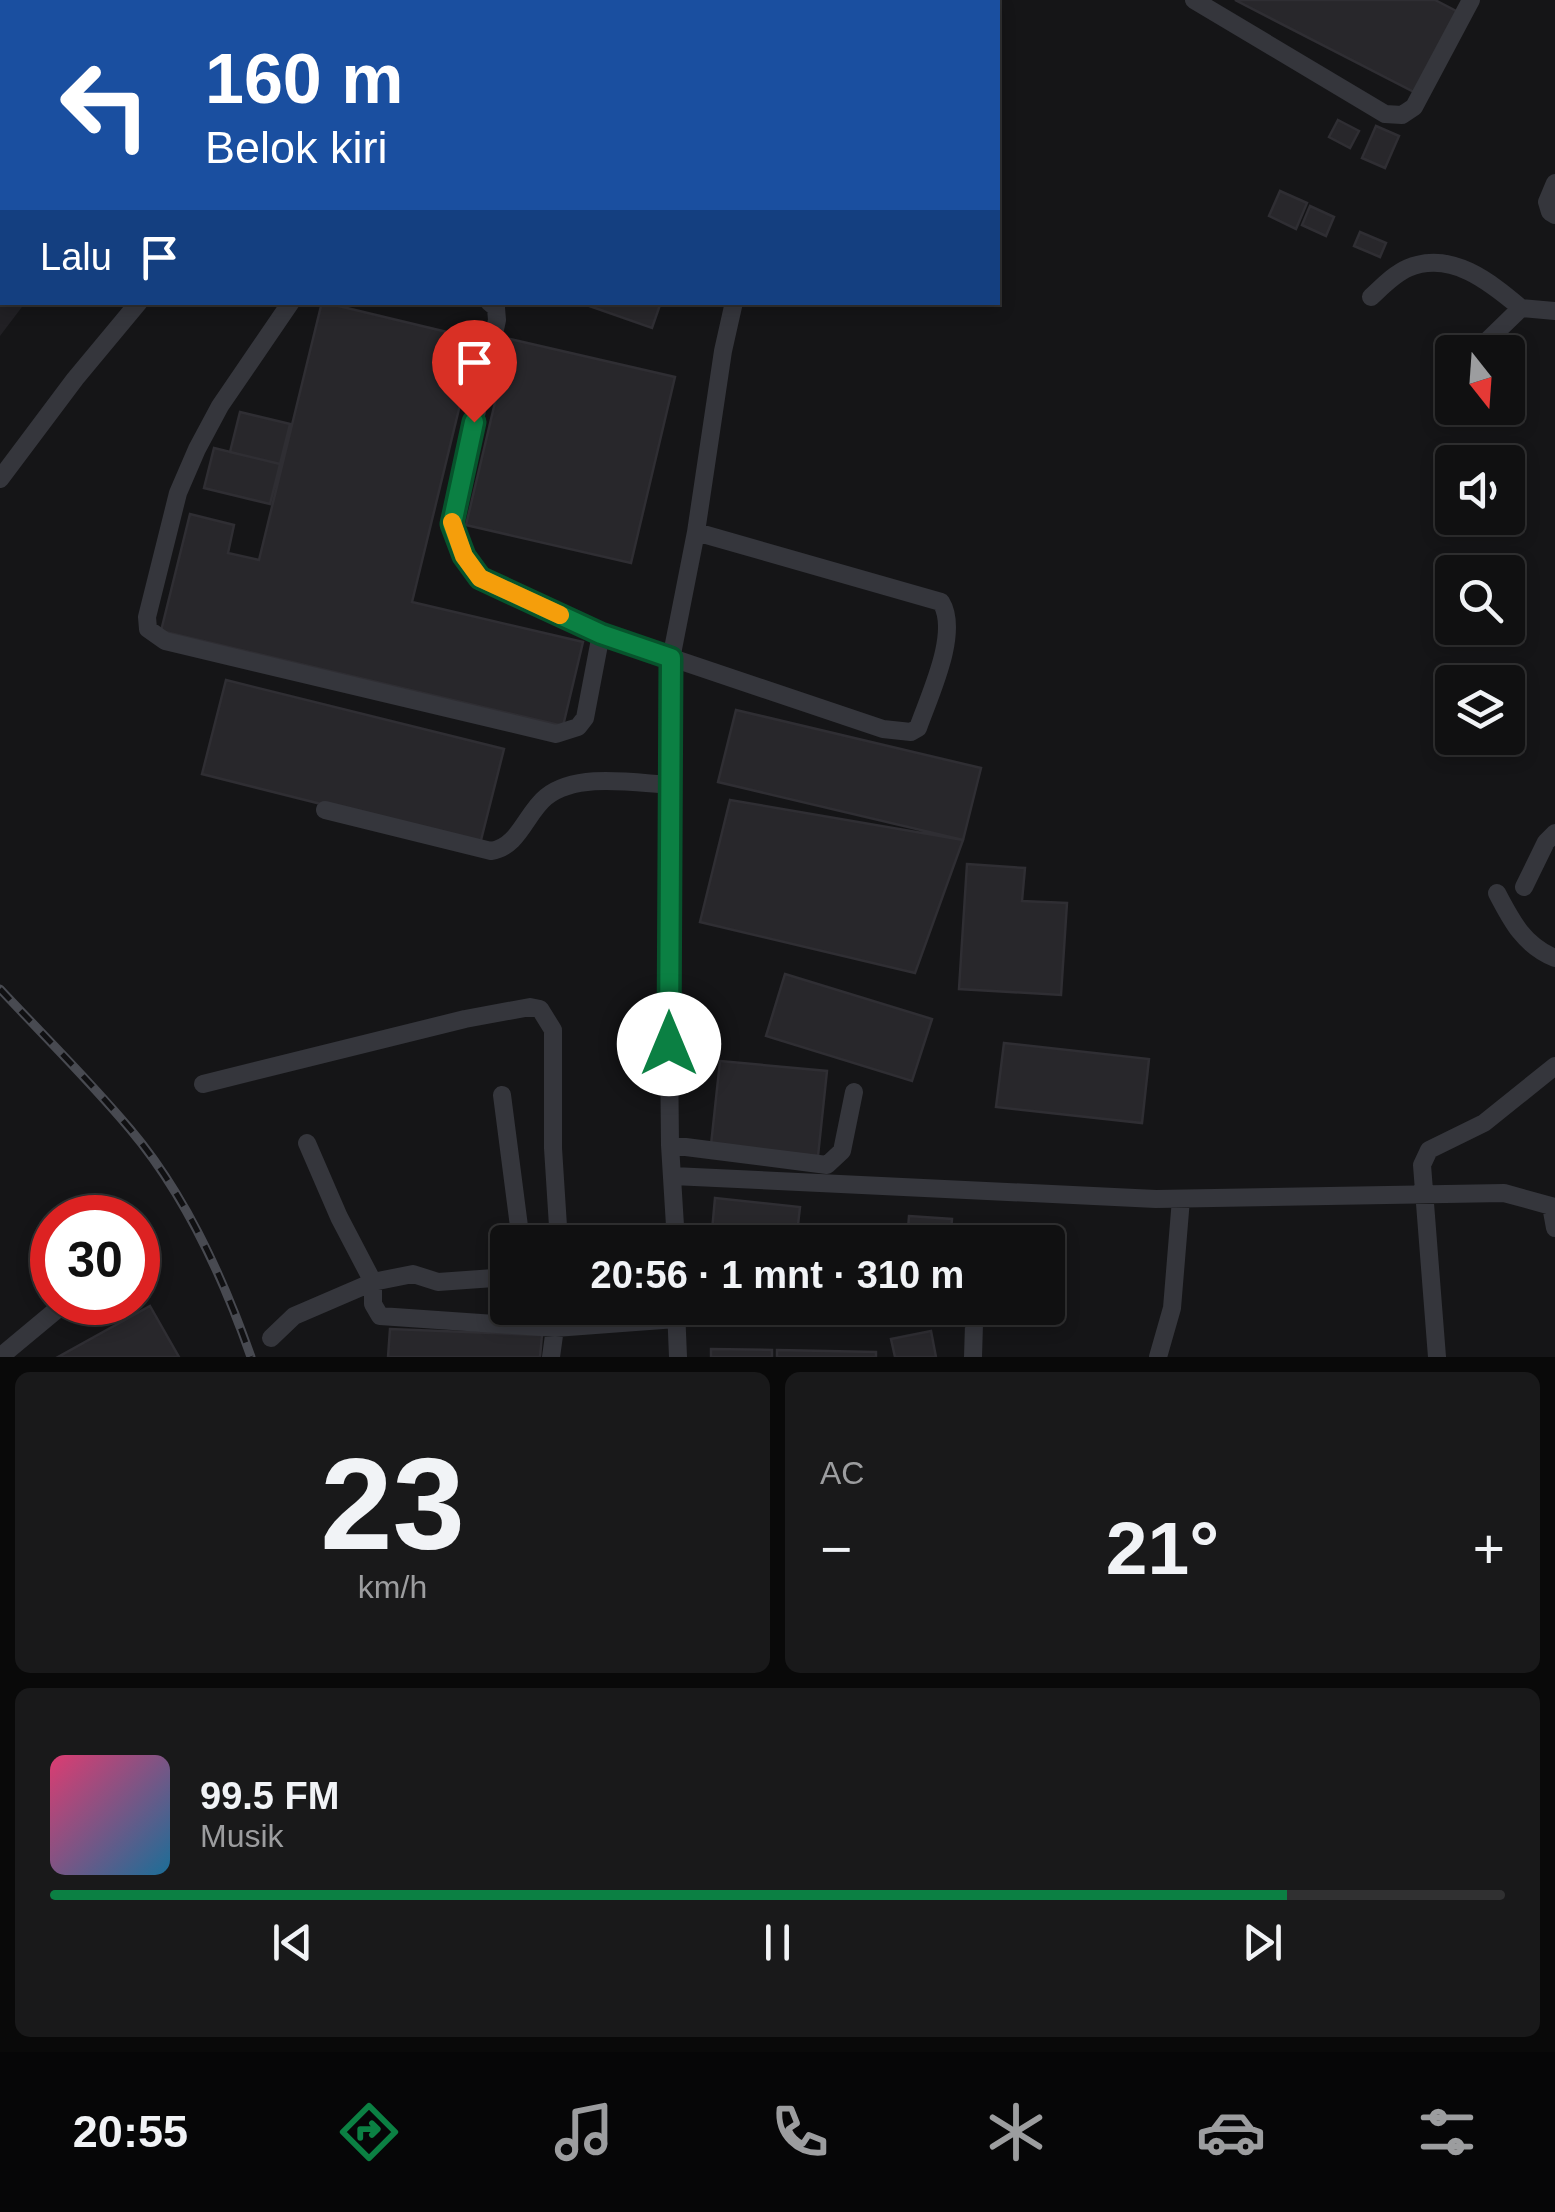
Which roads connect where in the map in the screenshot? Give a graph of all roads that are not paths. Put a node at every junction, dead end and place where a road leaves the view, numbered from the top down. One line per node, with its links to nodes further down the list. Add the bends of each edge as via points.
1 (1194, 0): 2 (street, via 1385,114 1402,115 1414,108)
2 (1466, 1)
3 (1555, 182): 4 (street, via 1547,202)
4 (1555, 215)
5 (1370, 297): 10 (street, via 1405,269 1430,261 1468,270)
6 (136, 305): 13 (street)
7 (289, 305): 15 (street, via 220,406 178,493 148,630 165,641 556,734 585,718)
8 (492, 305): 15 (street, via 497,320 452,524 480,578)
9 (733, 305): 14 (street)
10 (1521, 308): 11 (street); 12 (street)
11 (1555, 311)
12 (1494, 335)
13 (0, 480)
14 (696, 532): 16 (street); 16 (street, via 942,602 949,634 918,728 911,732 883,729)
15 (601, 634): 16 (street)
16 (671, 658): 17 (street)
17 (671, 785): 18 (street, via 571,786 548,795 505,847 491,851); 28 (street)
18 (325, 810)
19 (1555, 833): 20 (street)
20 (1524, 887)
21 (1497, 893): 22 (street, via 1530,945)
22 (1555, 958)
23 (1555, 1066): 30 (street, via 1484,1123 1429,1150)
24 (203, 1084): 34 (street, via 464,1019 540,1009 553,1030)
25 (854, 1092): 28 (street, via 842,1151 827,1165)
26 (502, 1095): 33 (street)
27 (307, 1143): 38 (street)
28 (670, 1146): 29 (street)
29 (673, 1176): 31 (street); 35 (street)
30 (1423, 1193): 31 (street); 32 (street, via 1504,1193); 51 (street)
31 (1181, 1199): 50 (street, via 1172,1308)
32 (1553, 1207): 36 (street)
33 (518, 1225)
34 (558, 1225)
35 (675, 1225)
36 (1555, 1228)
37 (490, 1278): 38 (street, via 438,1282 413,1274)
38 (373, 1282): 44 (street, via 374,1307 391,1319); 45 (street, via 294,1316)
39 (38, 1325): 46 (street)
40 (593, 1325): 43 (street)
41 (677, 1325): 48 (street)
42 (974, 1325): 49 (street)
43 (579, 1327): 44 (street)
44 (555, 1328): 47 (street)
45 (271, 1338)
46 (0, 1357)
47 (551, 1357)
48 (678, 1357)
49 (973, 1357)
50 (1158, 1357)
51 (1436, 1357)

